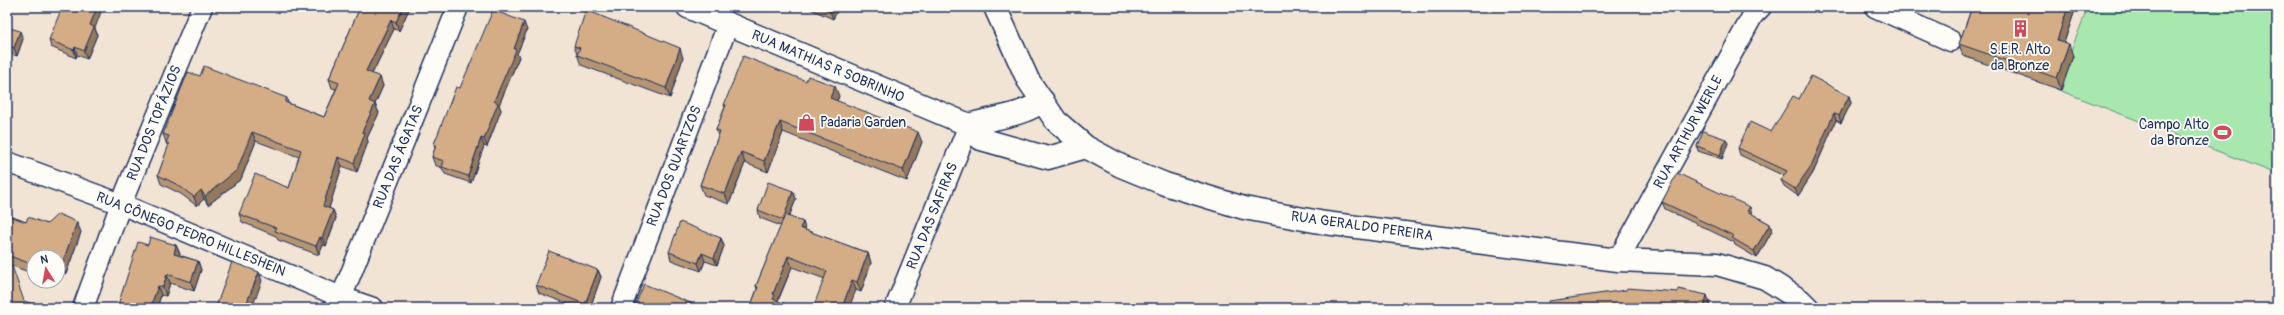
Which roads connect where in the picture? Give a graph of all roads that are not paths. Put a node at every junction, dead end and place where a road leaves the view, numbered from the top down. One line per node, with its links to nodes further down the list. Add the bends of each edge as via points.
1 (202, 7): 13 (street, RUA DOS TOPÁZIOS)
2 (458, 7): 15 (street, RUA DAS ÁGATAS)
3 (688, 7): 7 (main road, RUA MATHIAS R SOBRINHO)
4 (995, 7): 9 (main road, RUA GERALDO PEREIRA, via 1028,80)
5 (1762, 7): 14 (street, RUA ARTHUR WERLE, via 1753,15)
6 (1875, 7): 8 (street)
7 (728, 24): 10 (main road, RUA MATHIAS R SOBRINHO); 18 (street, RUA DOS QUARTZOS)
8 (1951, 41)
9 (1042, 102): 10 (main road, via 1020,114); 11 (main road, RUA GERALDO PEREIRA, via 1056,121)
10 (969, 125): 11 (main road, RUA MATHIAS R SOBRINHO, via 981,139 1048,158); 19 (street, RUA DAS SAFIRAS)
11 (1086, 147): 14 (main road, RUA GERALDO PEREIRA, via 1121,166 1165,184 1244,208 1325,222)
12 (7, 162): 13 (street, RUA CÔNEGO PEDRO HILLESHEIN)
13 (121, 204): 15 (street, RUA CÔNEGO PEDRO HILLESHEIN); 16 (street, RUA DOS TOPÁZIOS)
14 (1618, 260): 20 (main road, RUA GERALDO PEREIRA, via 1717,264 1764,278 1800,300)
15 (339, 302): 17 (street, RUA CÔNEGO PEDRO HILLESHEIN)
16 (83, 308)
17 (373, 308)
18 (620, 308)
19 (895, 308)
20 (1808, 308)

